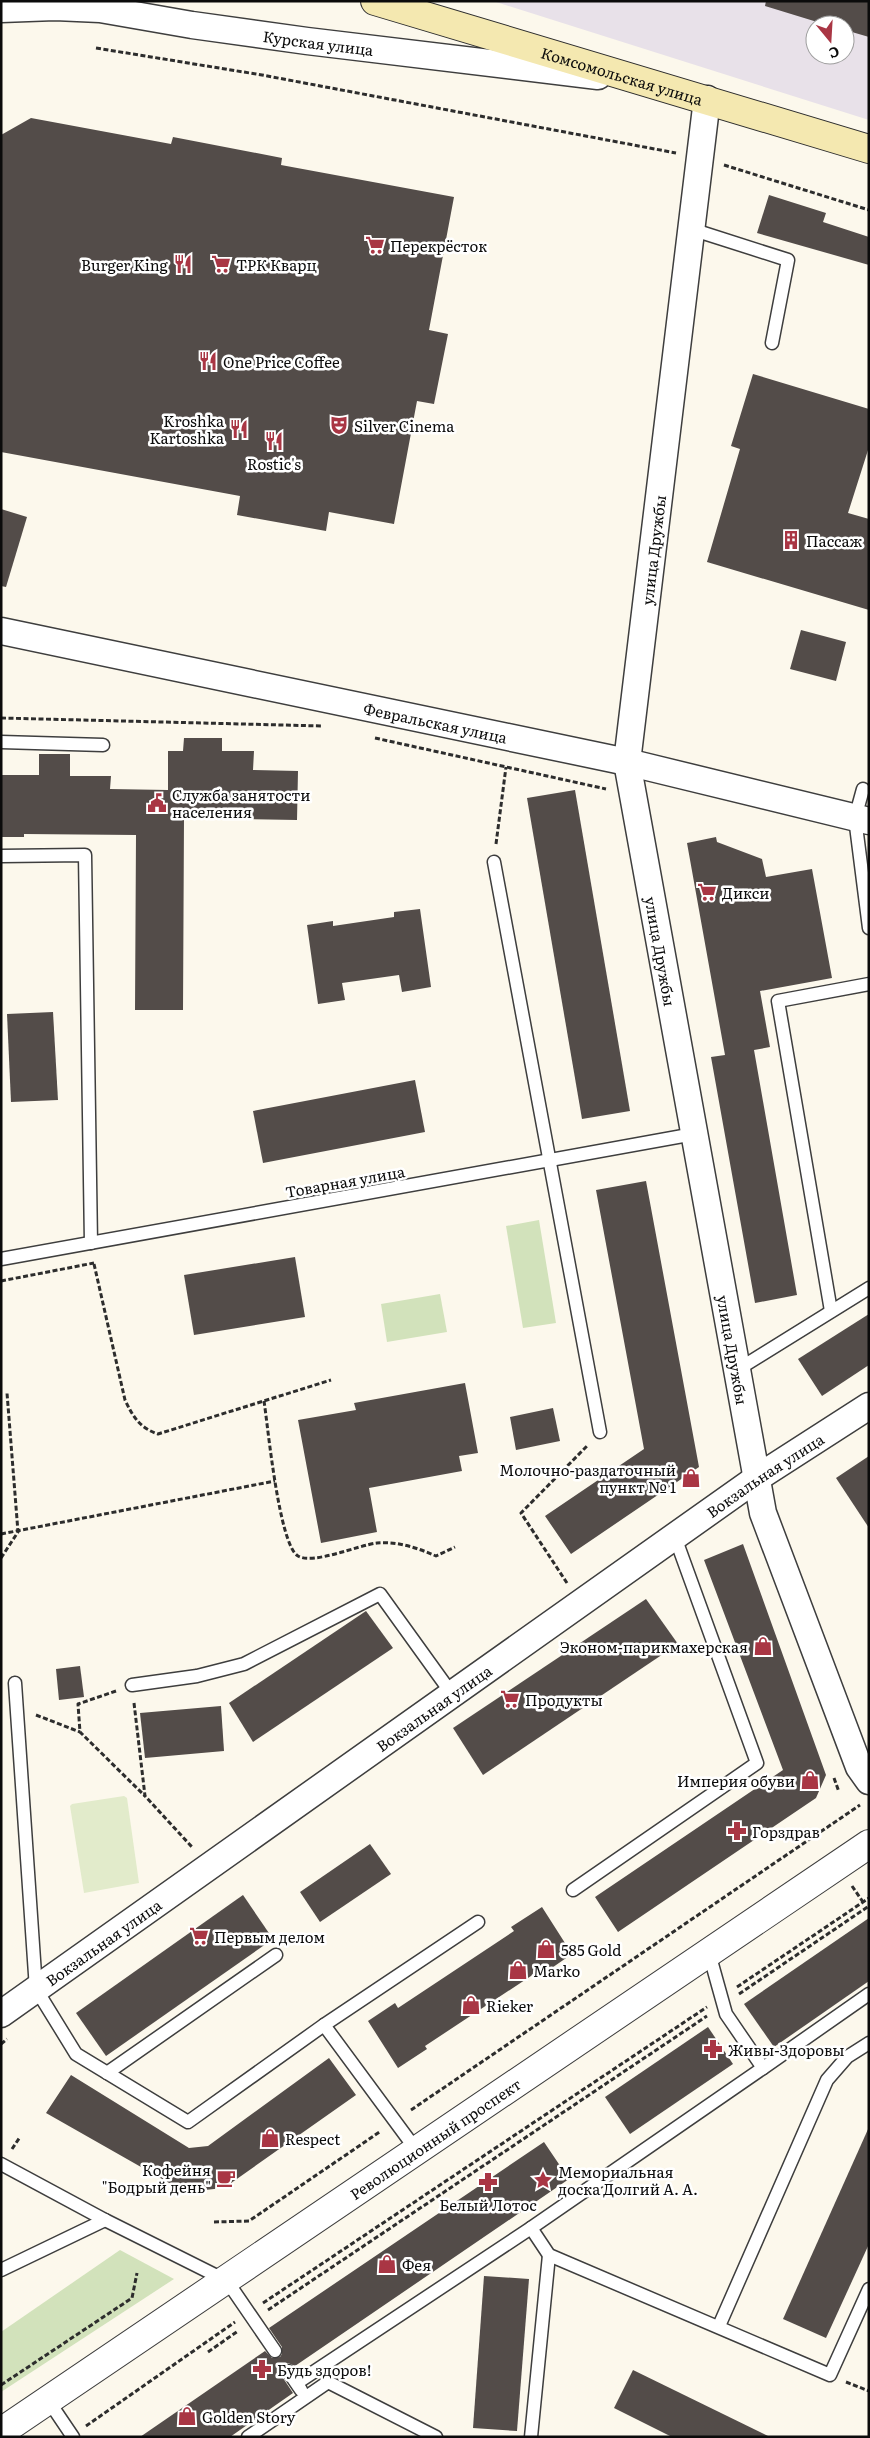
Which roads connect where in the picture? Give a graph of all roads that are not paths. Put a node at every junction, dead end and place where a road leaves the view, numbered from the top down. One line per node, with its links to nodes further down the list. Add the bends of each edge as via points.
1 (375, 1): 3 (main road, Комсомольская улица)
2 (1, 9): 3 (street, Курская улица, via 100,9 192,26)
3 (636, 81): 4 (main road, Комсомольская улица)
4 (707, 99): 5 (main road, Комсомольская улица); 6 (street, улица Дружбы)
5 (869, 149)
6 (691, 229): 7 (lane, via 788,260); 11 (street, улица Дружбы)
7 (772, 343)
8 (1, 631): 11 (street, Февральская улица)
9 (1, 742): 10 (lane)
10 (103, 745)
11 (628, 762): 13 (street, Февральская улица); 18 (street, улица Дружбы)
12 (863, 789): 13 (lane)
13 (862, 820): 16 (lane)
14 (1, 856): 20 (lane, via 85,855)
15 (494, 862): 19 (lane)
16 (869, 928)
17 (869, 984): 23 (lane, via 778,1000)
18 (694, 1134): 19 (lane, Товарная улица); 24 (street, улица Дружбы)
19 (549, 1160): 20 (lane, Товарная улица); 26 (lane)
20 (91, 1243): 21 (lane, Товарная улица)
21 (1, 1259)
22 (869, 1288): 23 (lane)
23 (832, 1311): 24 (lane)
24 (737, 1370): 27 (street, улица Дружбы)
25 (869, 1406): 27 (street, Вокзальная улица)
26 (600, 1432)
27 (757, 1478): 28 (street, Вокзальная улица); 32 (street, улица Дружбы, via 763,1513 859,1767)
28 (675, 1537): 31 (street, Вокзальная улица); 34 (lane, via 757,1763)
29 (15, 1683): 38 (lane)
30 (132, 1685): 31 (lane, via 198,1676 244,1664 380,1594)
31 (452, 1694): 38 (street, Вокзальная улица)
32 (865, 1792)
33 (869, 1844): 36 (street, Революционный проспект)
34 (572, 1890)
35 (478, 1922): 40 (lane)
36 (709, 1953): 43 (lane, via 726,2014); 45 (street, Революционный проспект)
37 (276, 1955): 44 (lane)
38 (36, 1989): 41 (street, Вокзальная улица); 44 (lane, via 76,2054)
39 (869, 1994): 43 (lane)
40 (324, 2025): 44 (lane, via 188,2122); 45 (lane)
41 (5, 2026)
42 (869, 2043): 53 (lane, via 846,2057 827,2080)
43 (763, 2068): 48 (lane)
44 (107, 2073)
45 (417, 2151): 51 (street, Революционный проспект)
46 (2, 2164): 47 (lane)
47 (105, 2220): 50 (lane); 51 (lane)
48 (531, 2228): 49 (lane); 55 (lane)
49 (549, 2255): 53 (lane); 65 (lane)
50 (1, 2270)
51 (227, 2281): 54 (lane); 60 (street, Революционный проспект)
52 (869, 2289): 53 (lane, via 830,2375)
53 (719, 2326)
54 (274, 2351)
55 (318, 2368): 57 (lane); 58 (lane)
56 (288, 2371): 58 (lane)
57 (328, 2382): 59 (lane); 64 (lane)
58 (297, 2383): 59 (lane)
59 (306, 2397): 63 (lane)
60 (48, 2400): 61 (street, Революционный проспект); 62 (lane)
61 (1, 2432)
62 (73, 2436)
63 (248, 2437)
64 (436, 2437)
65 (531, 2437)

